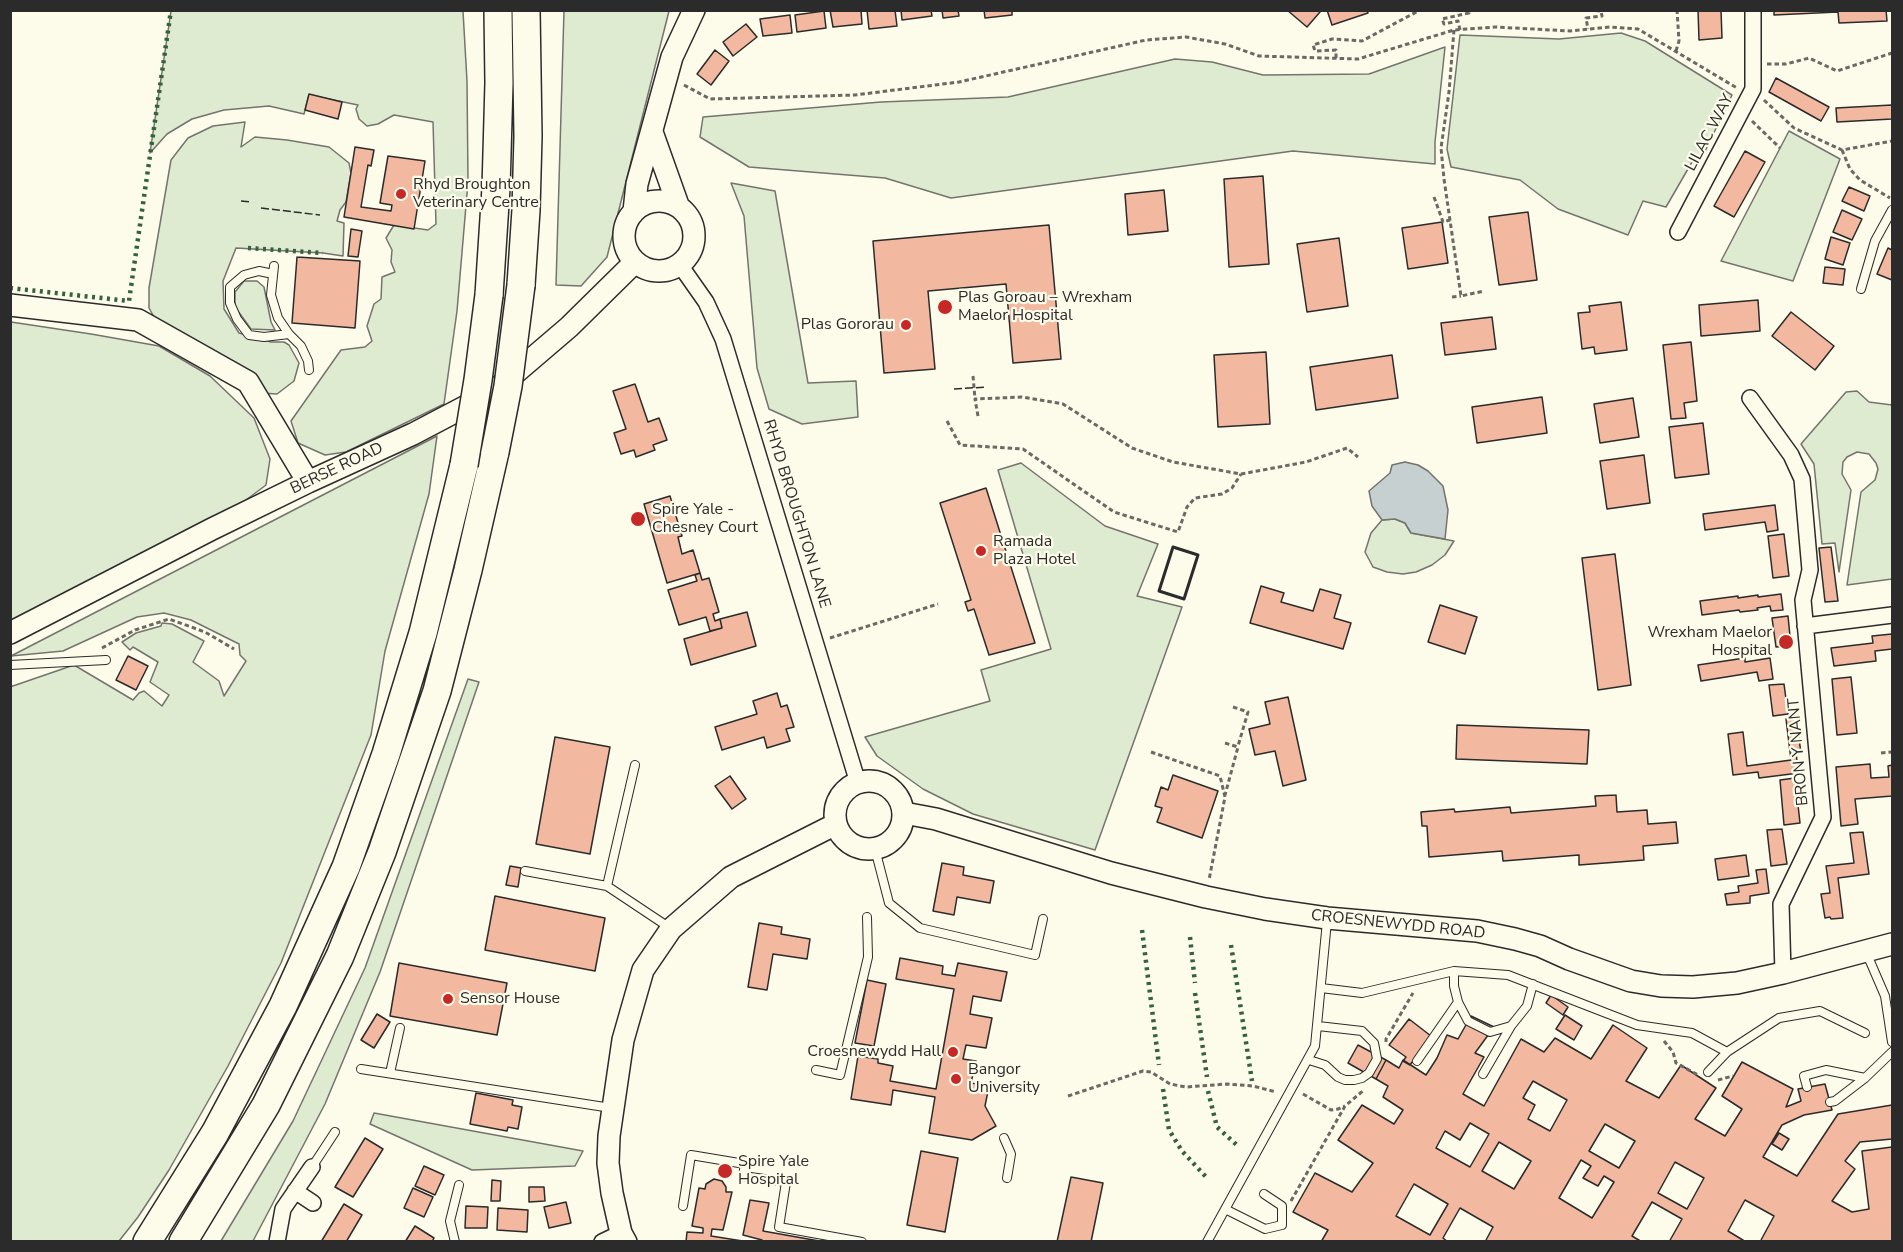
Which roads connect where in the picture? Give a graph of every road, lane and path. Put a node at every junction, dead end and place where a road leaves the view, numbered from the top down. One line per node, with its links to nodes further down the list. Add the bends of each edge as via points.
1 (481, 10): 20 (highway)
2 (498, 10): 20 (highway)
3 (526, 10): 24 (highway)
4 (542, 10): 24 (highway)
5 (694, 10): 19 (street)
6 (1420, 10): 17 (path, via 1362,42 1332,39 1313,45 1315,51 1336,50)
7 (1469, 10): 14 (path, via 1442,19 1444,24 1458,21)
8 (1587, 10): 11 (path)
9 (1677, 10): 15 (path)
10 (1753, 10): 18 (street, LILAC WAY)
11 (1601, 11): 12 (path, via 1602,16 1586,18)
12 (1588, 29): 14 (path); 15 (path, via 1638,29)
13 (1454, 30): 14 (path); 17 (path, via 1358,58); 33 (path, via 1440,148)
14 (1460, 30)
15 (1676, 51): 21 (path)
16 (1893, 53): 18 (path, via 1837,71 1809,58 1786,64)
17 (1336, 58): 19 (path, via 1258,56 1186,37 1146,40 959,82 855,95 710,99)
18 (1753, 64): 21 (street, LILAC WAY)
19 (666, 76): 23 (street)
20 (500, 83): 126 (highway, bridge, via 489,295 478,380 464,465 423,633 346,867 277,1016 215,1133)
21 (1752, 93): 22 (street, LILAC WAY); 27 (path, via 1794,128)
22 (1742, 111): 26 (path); 34 (street, LILAC WAY)
23 (652, 132): 30 (street); 32 (street, via 637,184)
24 (528, 136): 127 (highway, bridge, via 521,285 508,386 437,691 382,852 340,956 266,1105)
25 (1893, 141): 27 (path)
26 (1780, 148)
27 (1842, 150): 29 (path, via 1860,180)
28 (1434, 197): 33 (path, via 1443,222)
29 (1893, 199)
30 (678, 205): 32 (street, via 655,200); 36 (street, via 693,223 695,234 694,246)
31 (1893, 210): 37 (lane, via 1875,241)
32 (634, 211): 35 (street, via 627,220 624,243)
33 (1450, 220): 39 (path)
34 (1678, 232)
35 (635, 262): 36 (street, via 657,272); 51 (street, BERSE ROAD, via 569,327 493,392)
36 (680, 265): 56 (street, RHYD BROUGHTON LANE, via 706,302 723,339)
37 (1861, 289)
38 (1484, 291): 39 (path)
39 (1461, 296): 40 (path)
40 (1452, 297)
41 (10, 305): 51 (street, via 138,321 248,382)
42 (289, 334): 42 (lane, via 278,318 271,294 273,270 244,275 231,287 230,303 249,335); 43 (lane, via 301,346)
43 (309, 370)
44 (973, 376): 46 (path)
45 (1749, 398): 54 (street, BRON Y NANT, via 1791,455 1802,479 1810,570 1803,600)
46 (975, 399): 47 (path); 50 (path, via 1022,397 1063,404 1132,447 1173,462)
47 (978, 416)
48 (947, 421): 50 (path, via 960,445 1023,449 1114,512 1178,532 1187,507 1195,498 1222,494 1232,488)
49 (1358, 457): 50 (path, via 1347,448 1306,462)
50 (1241, 474)
51 (308, 482): 55 (street, BERSE ROAD)
52 (938, 604): 56 (path)
53 (1893, 615): 54 (street)
54 (1805, 626): 83 (street, BRON Y NANT, via 1823,817 1781,904)
55 (10, 633)
56 (817, 642): 68 (street, RHYD BROUGHTON LANE)
57 (234, 649): 59 (path, via 206,632 169,619 135,630)
58 (106, 660): 59 (lane)
59 (77, 662): 60 (lane)
60 (10, 665)
61 (1233, 707): 63 (path, via 1248,712)
62 (1225, 743): 63 (path)
63 (1238, 747): 69 (path)
64 (1151, 752): 69 (path, via 1220,777)
65 (1893, 752): 66 (path)
66 (1881, 753)
67 (635, 765): 74 (lane)
68 (858, 783): 70 (street, via 879,782 889,787 902,803); 71 (street, via 842,794)
69 (1225, 796): 75 (path)
70 (904, 813): 72 (street, via 899,832 885,846); 75 (street, CROESNEWYDD ROAD)
71 (836, 824): 72 (street, via 847,841); 79 (street, via 731,877)
72 (875, 849): 78 (lane, via 889,903 920,928 1035,955)
73 (525, 871): 74 (lane)
74 (607, 886): 79 (lane)
75 (1206, 897): 77 (street, CROESNEWYDD ROAD)
76 (867, 917): 100 (lane, via 868,957 840,1075)
77 (1327, 918): 83 (street, CROESNEWYDD ROAD, via 1477,931 1540,946 1631,981 1661,986 1693,987); 86 (lane)
78 (1042, 919)
79 (671, 929): 113 (street, via 643,970 623,1040)
80 (1893, 944): 81 (street, CROESNEWYDD ROAD)
81 (1866, 952): 83 (street, CROESNEWYDD ROAD); 93 (lane, via 1885,996)
82 (1455, 971): 84 (lane, via 1508,975); 86 (lane, via 1362,993); 87 (lane)
83 (1784, 973)
84 (1533, 984): 88 (lane); 90 (lane, via 1527,1006)
85 (1417, 987): 94 (path, via 1386,1039)
86 (1321, 988): 89 (lane)
87 (1458, 1002): 90 (lane, via 1468,1021 1490,1032); 98 (lane)
88 (1637, 1025): 95 (lane, via 1692,1032); 103 (path, via 1665,1042 1676,1062)
89 (1318, 1026): 97 (lane, via 1316,1046); 97 (lane, via 1362,1031 1374,1042 1377,1059 1369,1073 1354,1080 1338,1077 1325,1065)
90 (1512, 1026): 102 (lane)
91 (400, 1028): 101 (lane)
92 (1865, 1033): 95 (lane, via 1820,1011 1779,1018)
93 (1893, 1042)
94 (1386, 1048)
95 (1727, 1052): 103 (lane)
96 (1893, 1052): 105 (lane)
97 (1309, 1060): 110 (lane)
98 (1417, 1061)
99 (361, 1069): 101 (lane)
100 (816, 1070)
101 (390, 1073): 113 (lane)
102 (1483, 1074)
103 (1705, 1074)
104 (1733, 1076): 106 (path)
105 (1865, 1078): 107 (lane, via 1826,1070 1804,1076); 111 (lane)
106 (1710, 1082)
107 (1807, 1087)
108 (1365, 1089): 112 (path)
109 (1068, 1096): 110 (path, via 1143,1071 1178,1086 1254,1086)
110 (1288, 1097): 112 (path, via 1296,1102 1301,1093 1331,1110); 124 (lane)
111 (1830, 1102)
112 (1345, 1106): 123 (path, via 1289,1203)
113 (612, 1108): 125 (street, via 608,1163)
114 (335, 1132): 116 (lane)
115 (1004, 1138): 117 (lane, via 1011,1155)
116 (312, 1167): 119 (street)
117 (1007, 1178)
118 (459, 1185): 129 (lane, via 450,1221)
119 (295, 1191): 121 (street); 128 (street, via 283,1209)
120 (1264, 1194): 123 (lane)
121 (313, 1203)
122 (683, 1206): 130 (lane, via 691,1155 745,1164 743,1176 786,1182 779,1227)
123 (1282, 1206): 124 (lane, via 1282,1225 1265,1229)
124 (1225, 1209): 131 (lane)
125 (617, 1239)
126 (147, 1242)
127 (183, 1242)
128 (277, 1242)
129 (455, 1242)
130 (862, 1242)
131 (1207, 1242)

